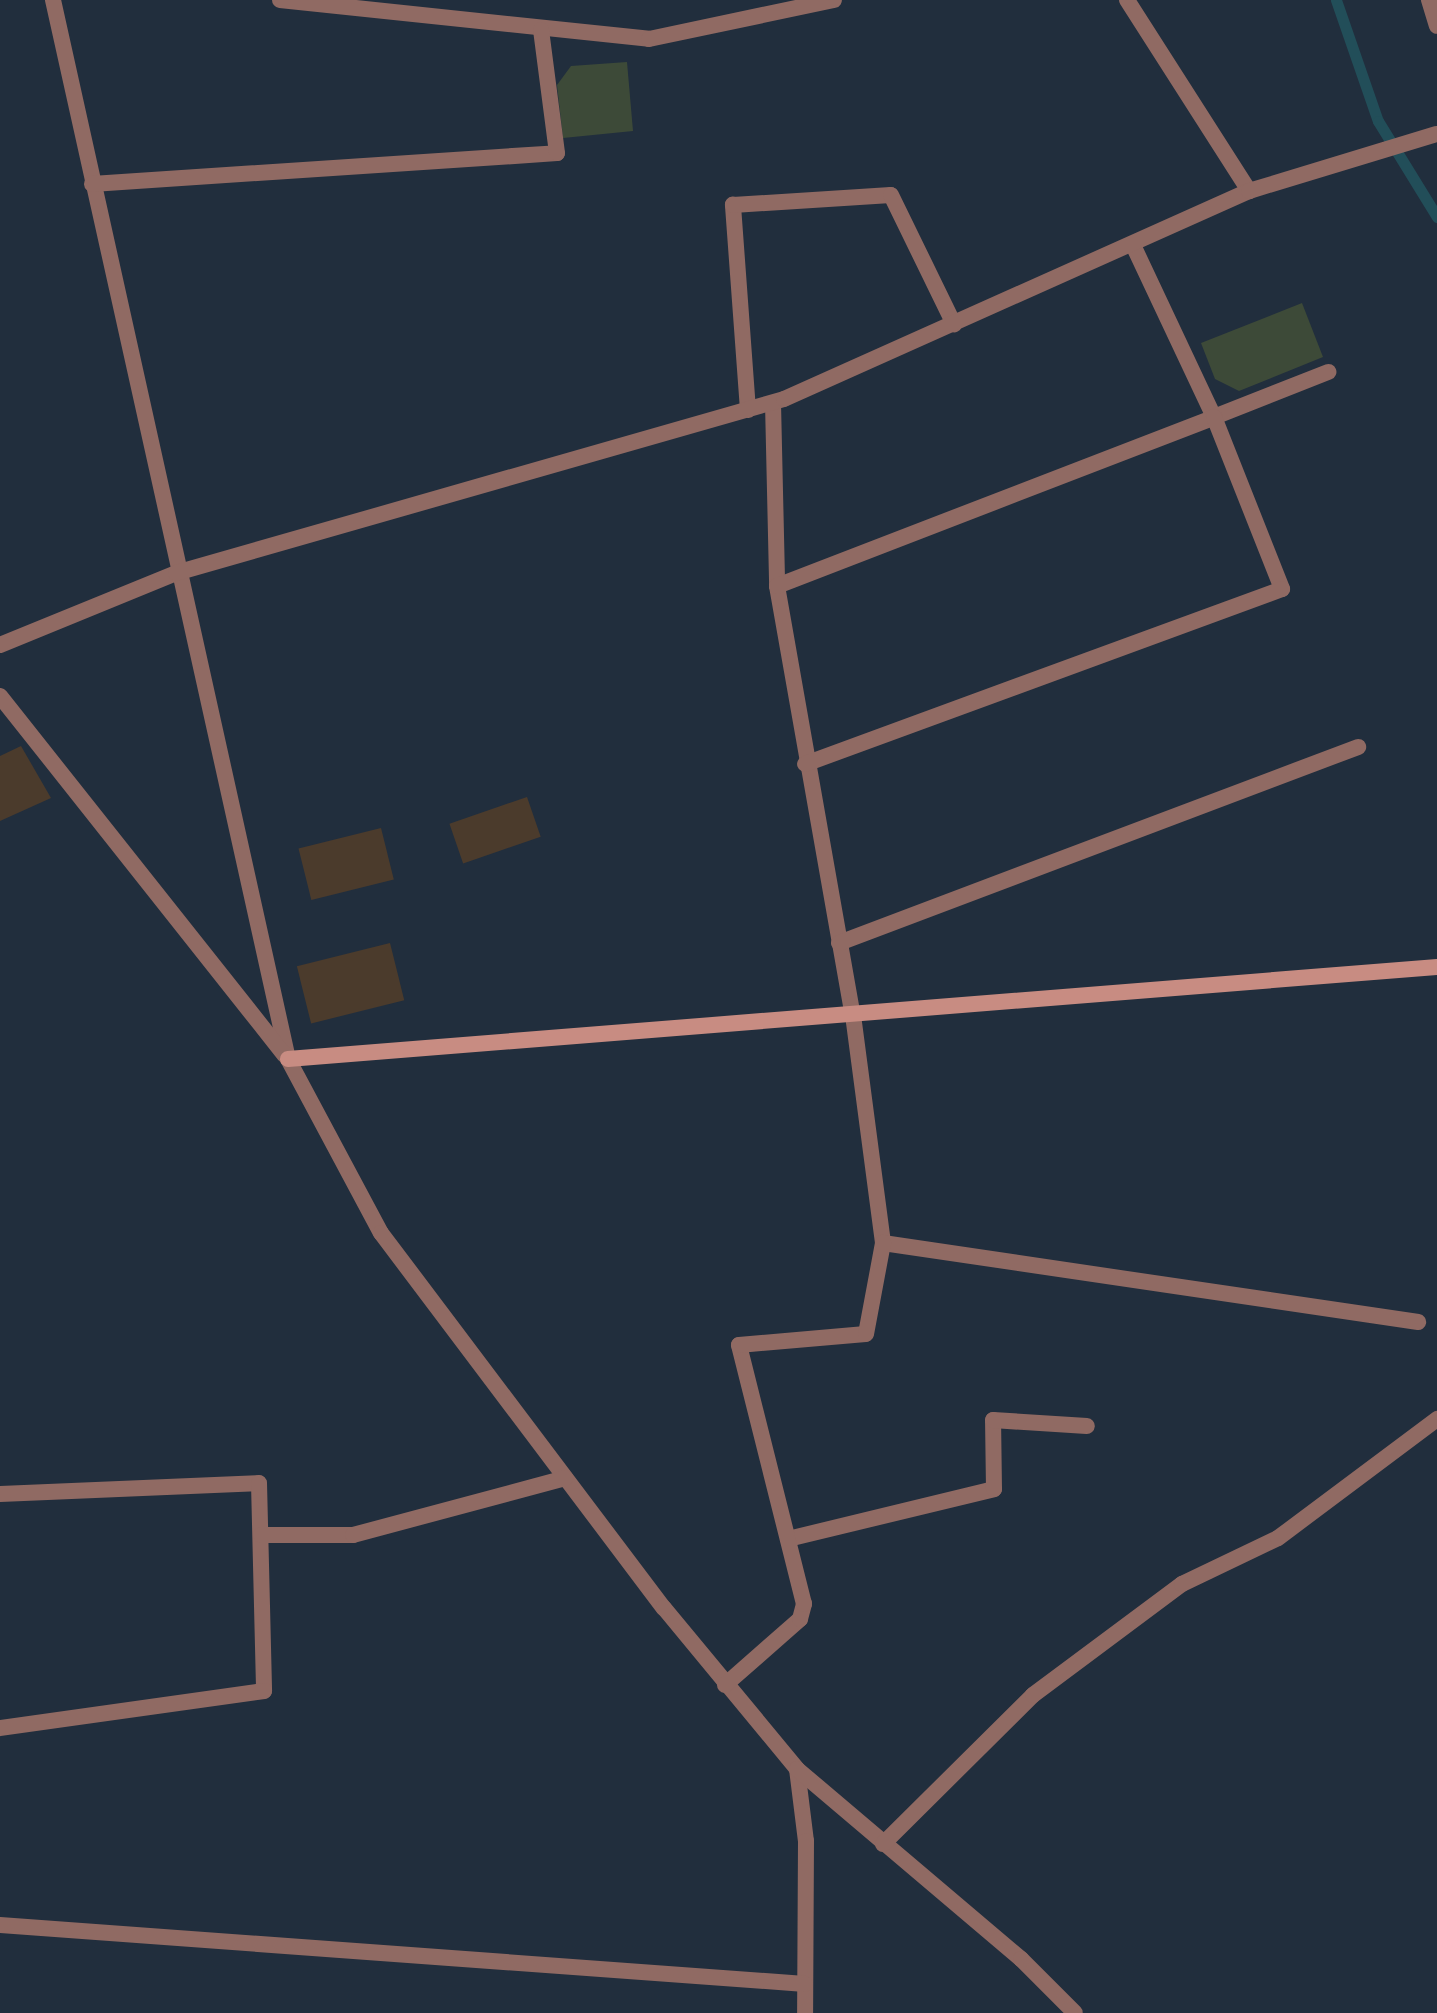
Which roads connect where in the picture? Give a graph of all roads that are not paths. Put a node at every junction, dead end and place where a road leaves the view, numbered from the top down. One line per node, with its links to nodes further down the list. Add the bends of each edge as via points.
1 (53, 0): 11 (street)
2 (280, 0): 9 (street)
3 (750, 0): 7 (street)
4 (834, 0): 7 (street)
5 (1127, 0): 12 (street)
6 (1429, 0): 8 (street)
7 (752, 19): 9 (street, via 649,39)
8 (1437, 26)
9 (541, 30): 11 (street, via 557,153)
10 (1437, 134): 12 (street)
11 (92, 184): 19 (street)
12 (1249, 191): 13 (street)
13 (1133, 245): 14 (street); 18 (street)
14 (954, 324): 16 (street); 17 (street, via 891,195 733,205)
15 (1328, 372): 18 (street)
16 (773, 403): 17 (street); 20 (street)
17 (748, 410): 19 (street)
18 (1214, 417): 20 (street); 24 (street, via 1282,589)
19 (176, 573): 21 (street); 28 (street)
20 (777, 586): 24 (street)
21 (0, 645)
22 (0, 696): 28 (street)
23 (1358, 747): 25 (street)
24 (805, 764): 25 (street)
25 (839, 943): 27 (street)
26 (1437, 967): 27 (street)
27 (853, 1015): 28 (street); 29 (street)
28 (288, 1059): 33 (street, via 381,1233)
29 (883, 1243): 30 (street); 36 (street, via 866,1334 739,1345)
30 (1418, 1322)
31 (1437, 1419): 40 (street, via 1278,1538 1182,1584 1033,1695)
32 (1087, 1426): 36 (street, via 993,1420 994,1489)
33 (566, 1478): 35 (street, via 353,1535); 37 (street)
34 (0, 1494): 35 (street, via 259,1483)
35 (261, 1535): 38 (street, via 264,1691)
36 (788, 1539): 37 (street, via 804,1604 800,1619)
37 (725, 1685): 39 (street)
38 (0, 1728)
39 (797, 1769): 40 (street); 42 (street, via 806,1841)
40 (883, 1844): 44 (street, via 1021,1959)
41 (0, 1925): 42 (street)
42 (805, 1984): 43 (street)
43 (805, 2013)
44 (1075, 2013)

